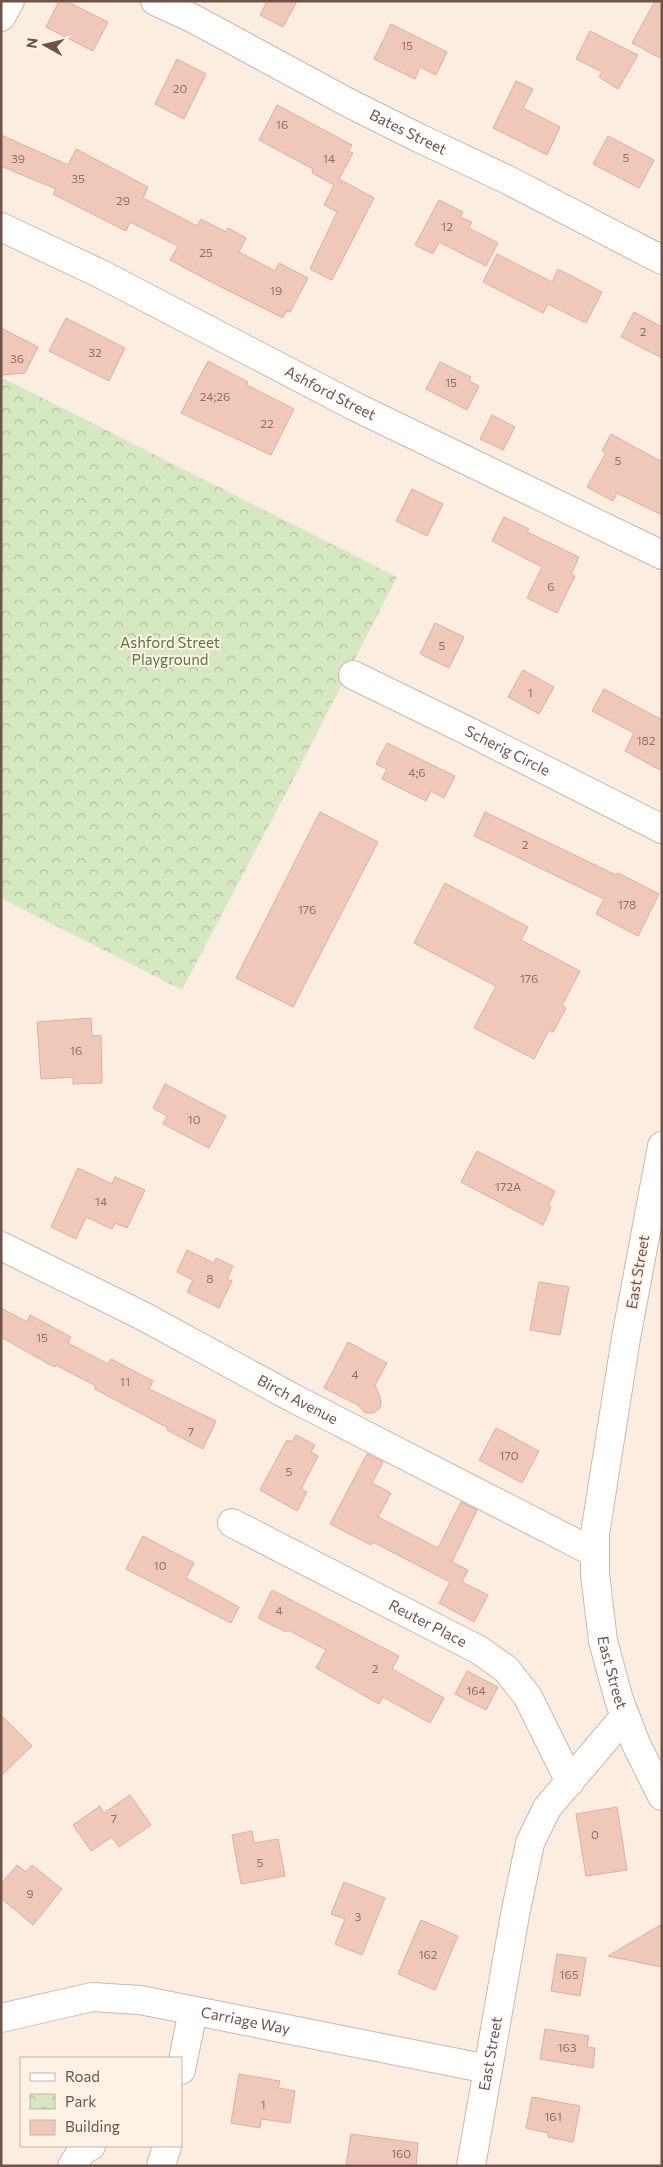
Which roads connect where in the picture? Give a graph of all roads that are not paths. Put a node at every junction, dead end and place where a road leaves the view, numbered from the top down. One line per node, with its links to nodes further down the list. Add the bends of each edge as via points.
1 (10, 1): 3 (street)
2 (156, 1): 5 (street, Bates Street, via 347,102)
3 (1, 17)
4 (1, 227): 6 (street, Ashford Street, via 101,274 356,407)
5 (662, 260)
6 (662, 555)
7 (353, 675): 8 (street, Scherig Circle)
8 (662, 830)
9 (662, 1146): 10 (street, East Street)
10 (656, 1213): 13 (street, East Street, via 604,1468)
11 (1, 1246): 13 (street, Birch Avenue, via 143,1316 294,1398)
12 (232, 1523): 15 (street, Reuter Place, via 479,1650 506,1669 528,1697)
13 (595, 1553): 14 (street, East Street, via 603,1641)
14 (625, 1716): 15 (street, East Street); 16 (street)
15 (570, 1782): 20 (street, East Street, via 548,1808 530,1843)
16 (662, 1796)
17 (192, 2011): 18 (street, Carriage Way, via 140,2000 92,1996); 19 (street); 20 (street, Carriage Way)
18 (1, 2018)
19 (182, 2065)
20 (488, 2069): 25 (street, East Street)
21 (88, 2147): 23 (street)
22 (167, 2147): 24 (street)
23 (72, 2166)
24 (161, 2166)
25 (472, 2166)

